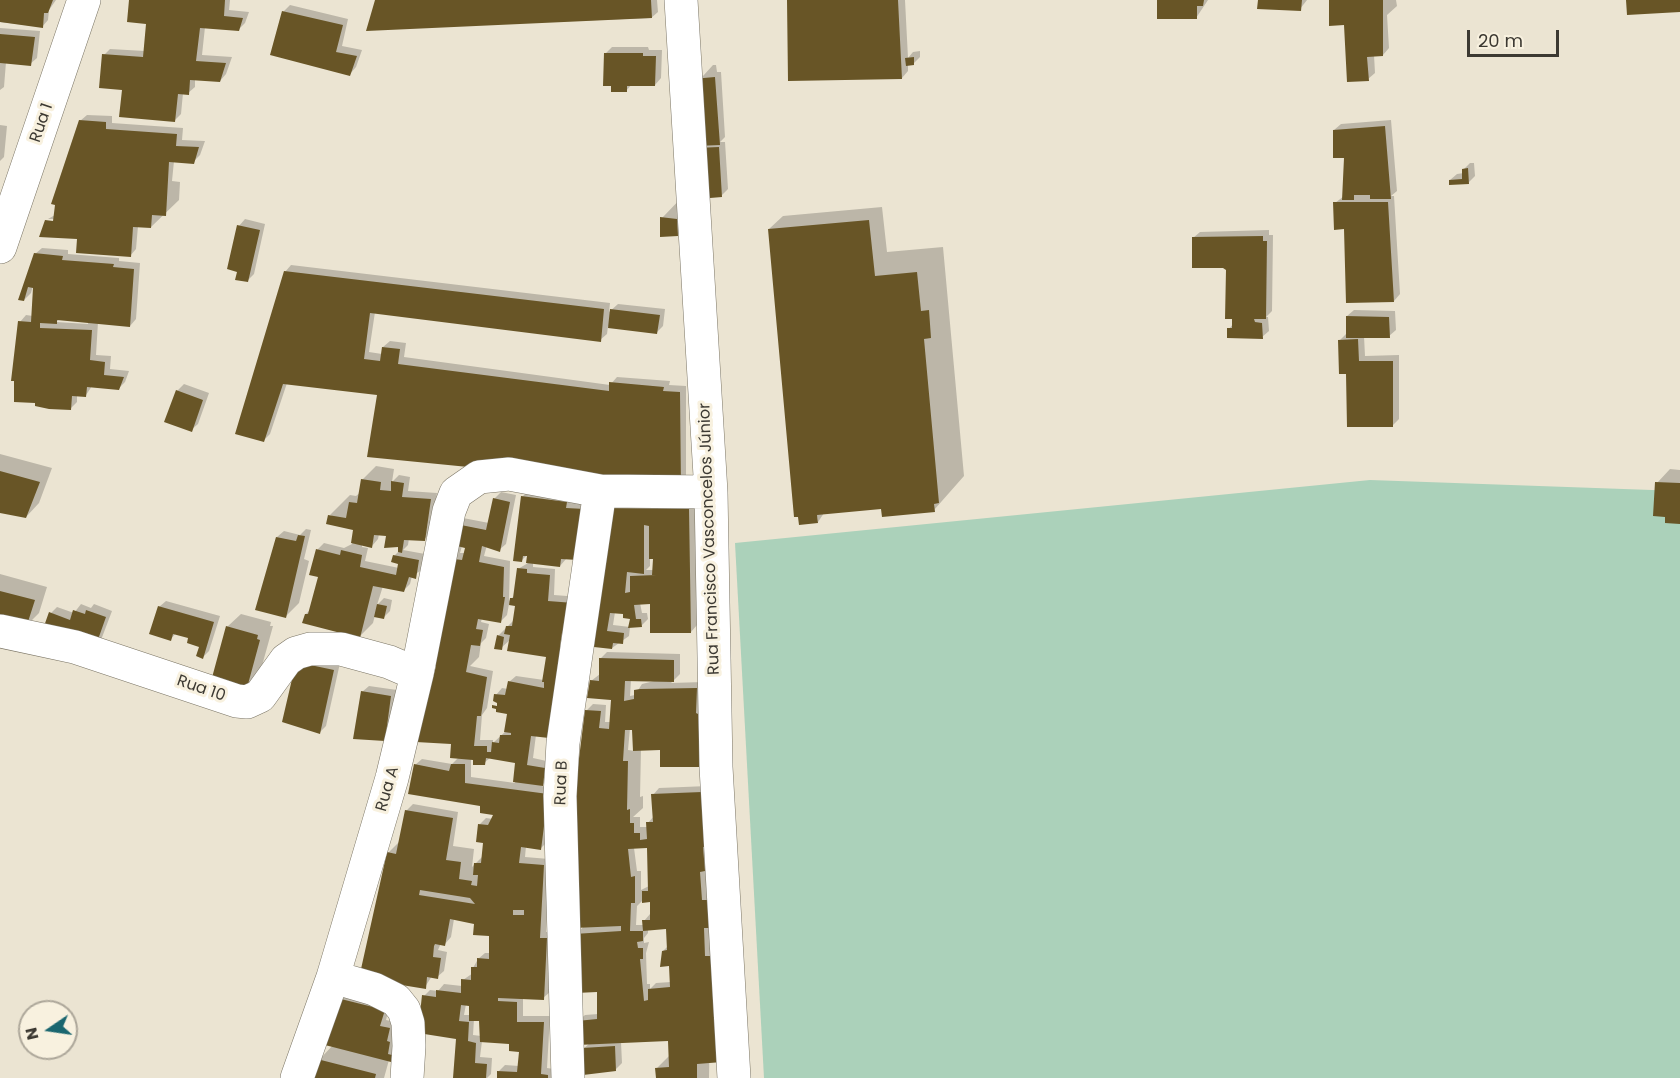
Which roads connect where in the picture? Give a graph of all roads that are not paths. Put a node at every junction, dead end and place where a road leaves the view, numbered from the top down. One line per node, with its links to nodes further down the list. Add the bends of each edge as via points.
1 (84, 0): 3 (street, Rua 1)
2 (681, 0): 5 (street, Rua Francisco Vasconcelos Júnior)
3 (0, 247)
4 (600, 491): 5 (street); 7 (street, Rua A, via 509,474 478,477 456,494 449,511); 11 (street, Rua B, via 562,764)
5 (711, 492): 12 (street, Rua Francisco Vasconcelos Júnior, via 716,767)
6 (0, 631): 7 (street, Rua 10, via 75,647 237,701 247,702 260,696 286,660 310,649 341,649)
7 (417, 674): 8 (street, Rua A, via 392,778)
8 (333, 976): 9 (street, Rua A); 10 (street, via 374,989 396,1000 404,1010 409,1046)
9 (297, 1078)
10 (406, 1078)
11 (568, 1078)
12 (734, 1078)

